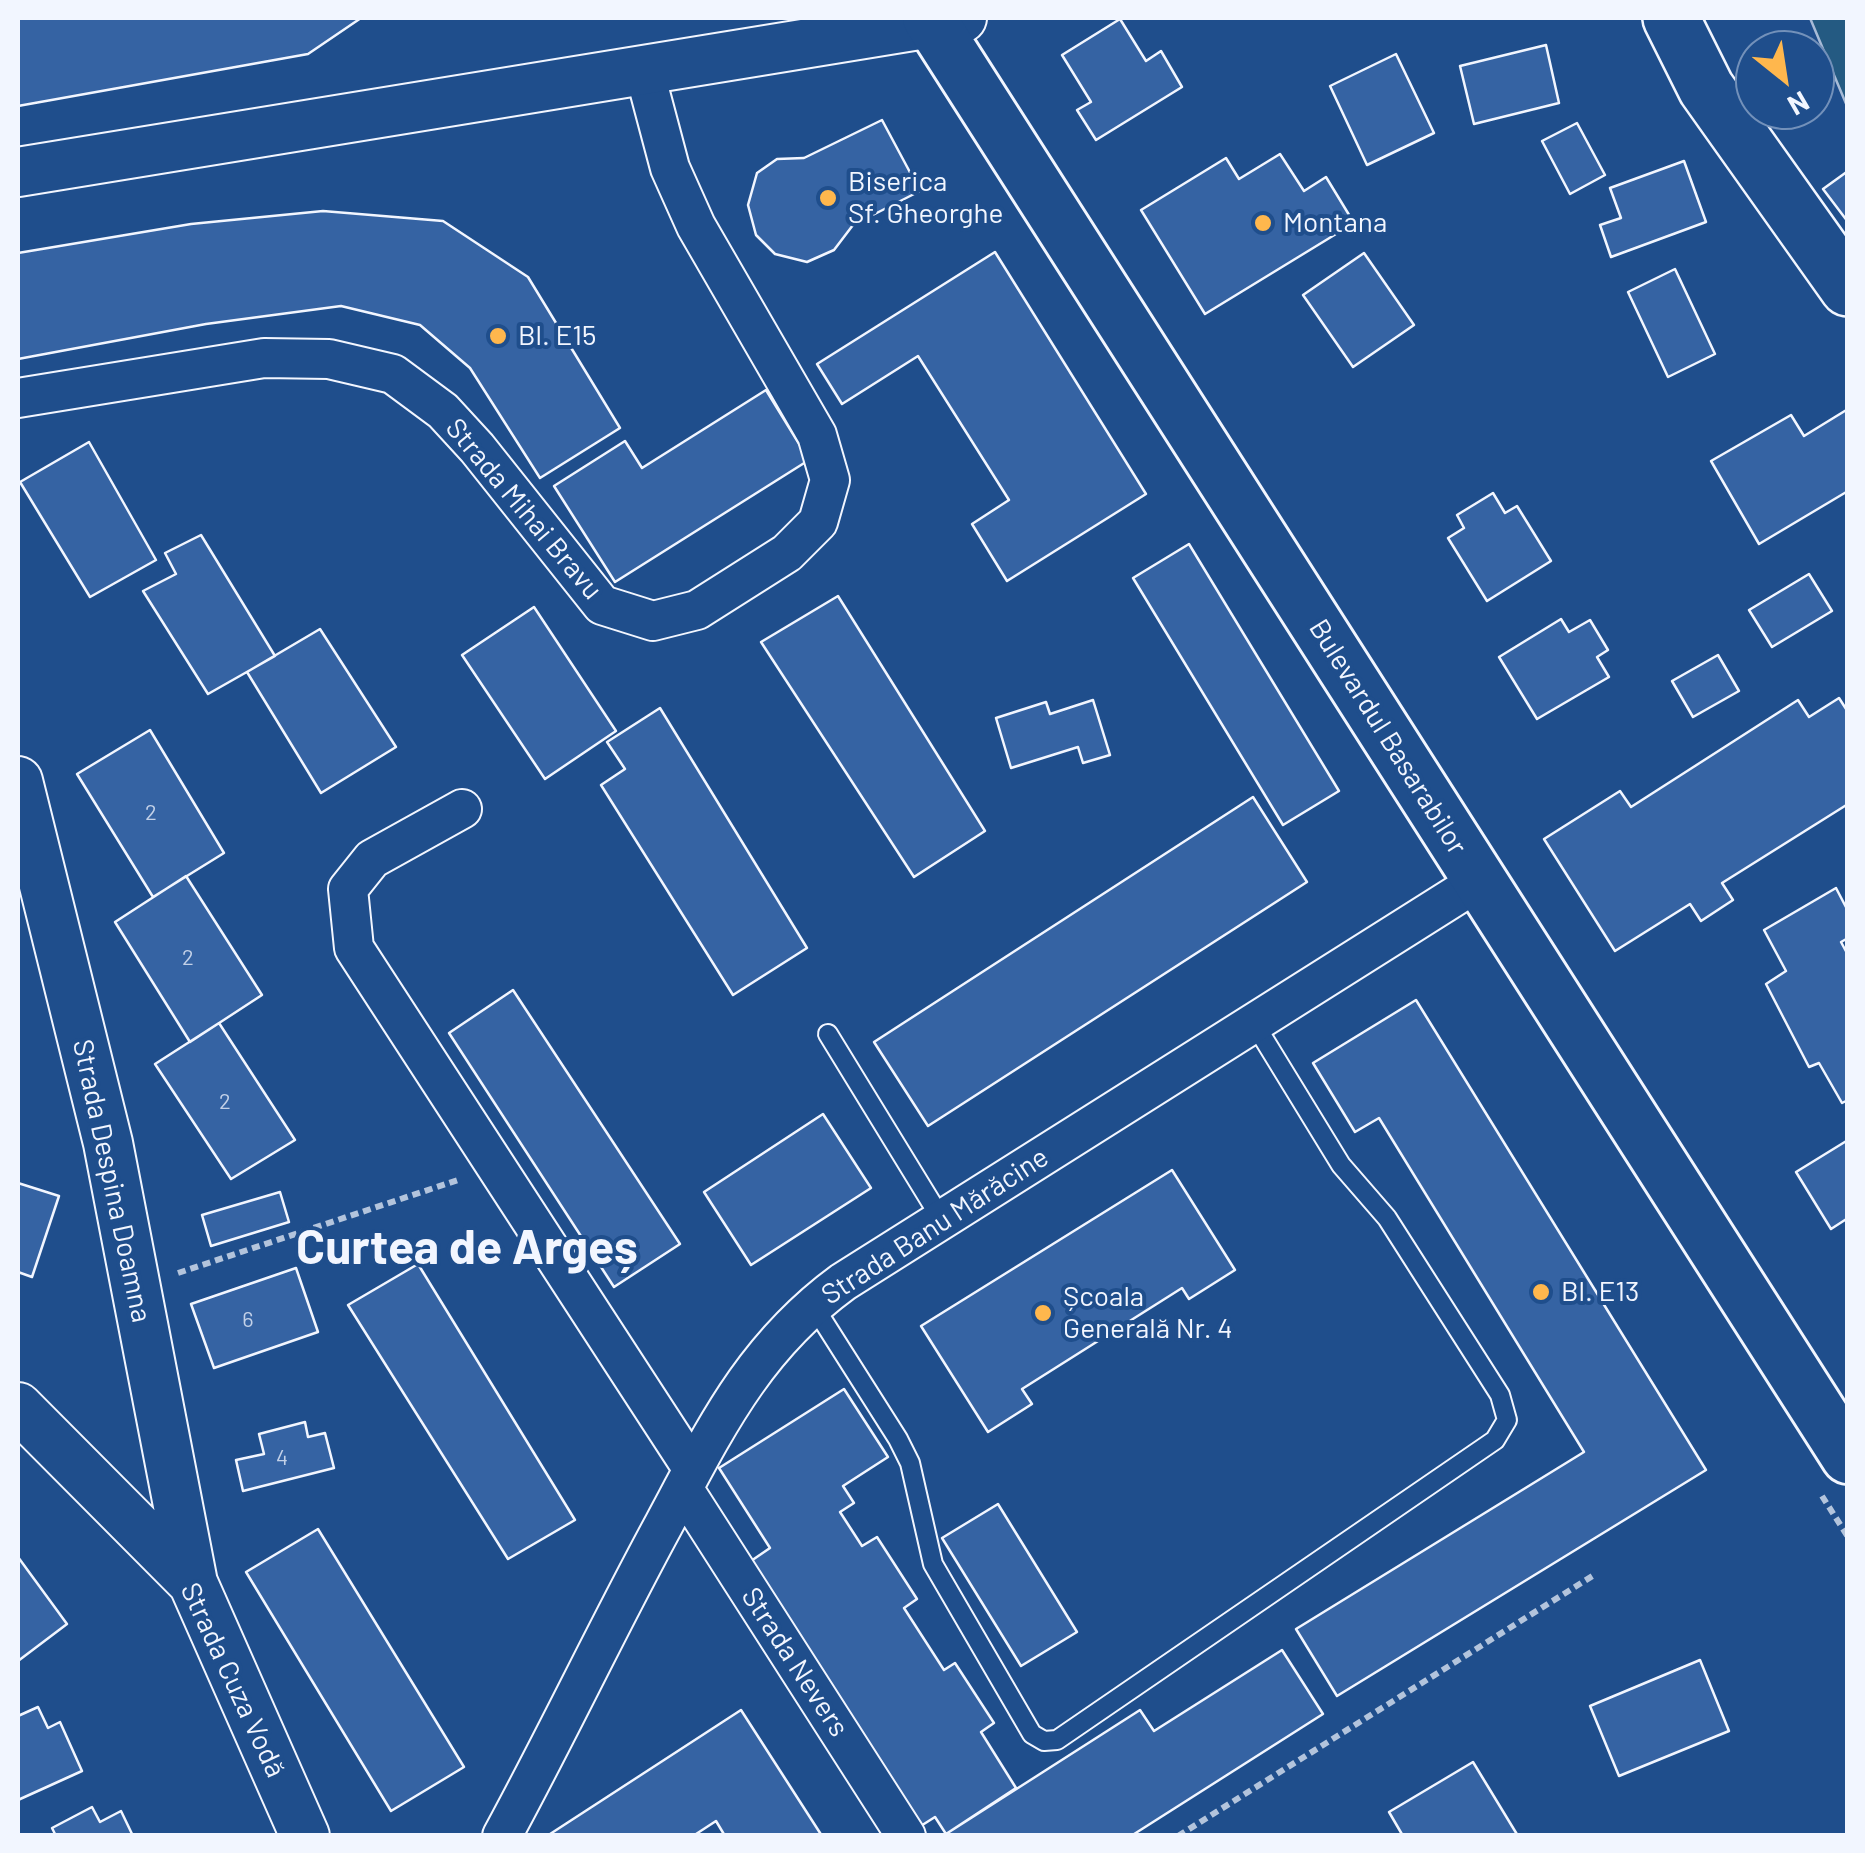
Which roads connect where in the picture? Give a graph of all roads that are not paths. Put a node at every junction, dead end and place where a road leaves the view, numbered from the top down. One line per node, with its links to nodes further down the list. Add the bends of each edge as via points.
1 (1671, 18): 5 (main road, via 1706,88)
2 (941, 19): 3 (street); 9 (main road, Bulevardul Basarabilor)
3 (644, 70): 4 (street); 6 (street, Strada Mihai Bravu, via 670,168 696,226 817,435 830,480 818,522 787,553 697,610 653,621 602,606 478,448 393,374 329,359 264,358)
4 (18, 172)
5 (1848, 288)
6 (18, 398)
7 (18, 781): 17 (street, Strada Despina Doamna, via 108,1143)
8 (462, 809): 16 (street, Strada Nevers, via 372,859 348,889 354,948)
9 (1479, 880): 10 (street, Strada Banu Mărăcine); 15 (main road, Bulevardul Basarabilor)
10 (1254, 1023): 12 (street, Strada Banu Mărăcine); 13 (lane, via 1341,1164 1387,1218 1500,1395 1508,1420 1495,1440 1056,1740 1032,1734 933,1564 910,1463)
11 (828, 1034): 12 (lane)
12 (942, 1220): 13 (street, Strada Banu Mărăcine)
13 (812, 1305): 16 (street, Strada Banu Mărăcine, via 750,1370)
14 (18, 1407): 17 (street, Strada Cuza Vodă)
15 (1848, 1457)
16 (688, 1478): 18 (street, Strada Banu Mărăcine); 20 (street, Strada Nevers)
17 (193, 1583): 19 (street, Strada Cuza Vodă)
18 (507, 1832)
19 (305, 1836)
20 (906, 1836)

